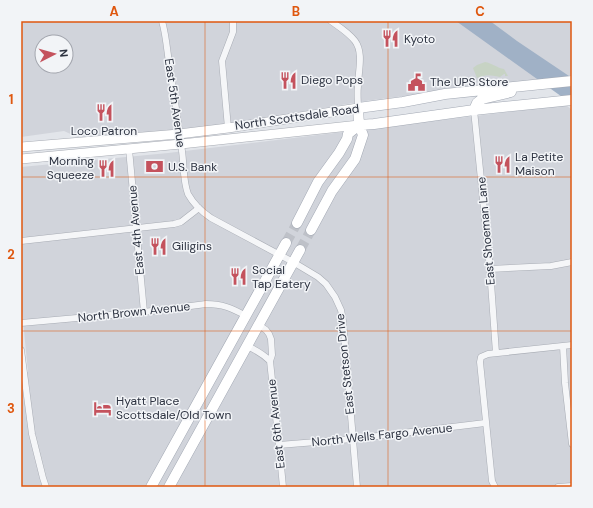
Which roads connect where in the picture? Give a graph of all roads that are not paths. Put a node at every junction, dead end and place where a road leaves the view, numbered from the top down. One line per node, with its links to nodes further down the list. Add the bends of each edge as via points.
1 (162, 21): 11 (street, East 5th Avenue)
2 (233, 21): 10 (street, via 233,32 222,61)
3 (331, 21): 7 (street, via 348,33 359,49)
4 (572, 81): 5 (main road, North Scottsdale Road)
5 (526, 85): 7 (main road, North Scottsdale Road, via 445,94); 8 (main road, via 482,99)
6 (570, 100): 8 (main road, North Scottsdale Road)
7 (358, 108): 9 (main road); 10 (main road, North Scottsdale Road)
8 (474, 110): 9 (main road, North Scottsdale Road); 26 (street, East Shoeman Lane)
9 (359, 125): 12 (main road, North Scottsdale Road); 17 (main road, via 348,134 339,153 318,182); 19 (main road, via 363,135 355,159 332,191)
10 (228, 128): 11 (main road, North Scottsdale Road)
11 (179, 134): 12 (street, East 5th Avenue); 13 (main road, North Scottsdale Road)
12 (181, 144): 14 (main road, North Scottsdale Road); 16 (street, East 5th Avenue, via 186,188)
13 (21, 147)
14 (129, 149): 15 (main road, North Scottsdale Road); 18 (street, East 4th Avenue)
15 (21, 159)
16 (199, 208): 18 (street, via 181,222); 23 (street, East 5th Avenue, via 221,224)
17 (298, 223)
18 (136, 229): 20 (street); 27 (street, East 4th Avenue)
19 (311, 230)
20 (21, 241)
21 (286, 243): 23 (main road)
22 (300, 250): 24 (main road)
23 (279, 255): 24 (street, East Stetson Drive); 28 (main road)
24 (293, 262): 30 (main road); 39 (street, East Stetson Drive, via 326,284 340,310)
25 (572, 262): 26 (street)
26 (490, 270): 35 (street, East Shoeman Lane)
27 (144, 312): 28 (street, North Brown Avenue, via 217,304); 29 (street, North Brown Avenue)
28 (246, 316): 44 (main road)
29 (21, 323)
30 (259, 325): 32 (main road); 36 (street, East 6th Avenue, via 266,330 271,339)
31 (572, 345): 33 (street)
32 (247, 346): 36 (street); 45 (main road)
33 (563, 346): 35 (street); 40 (street)
34 (21, 350): 37 (street)
35 (496, 353): 38 (street, via 481,357 480,362)
36 (270, 361): 41 (street, East 6th Avenue)
37 (22, 365): 43 (street, via 32,434)
38 (485, 423): 39 (street, North Wells Fargo Avenue); 48 (street, via 492,482)
39 (353, 439): 41 (street, North Wells Fargo Avenue); 47 (street, East Stetson Drive)
40 (572, 444)
41 (279, 446): 46 (street, East 6th Avenue)
42 (572, 486): 49 (street)
43 (46, 487)
44 (151, 487)
45 (169, 487)
46 (283, 487)
47 (357, 487)
48 (495, 487)
49 (558, 487)

